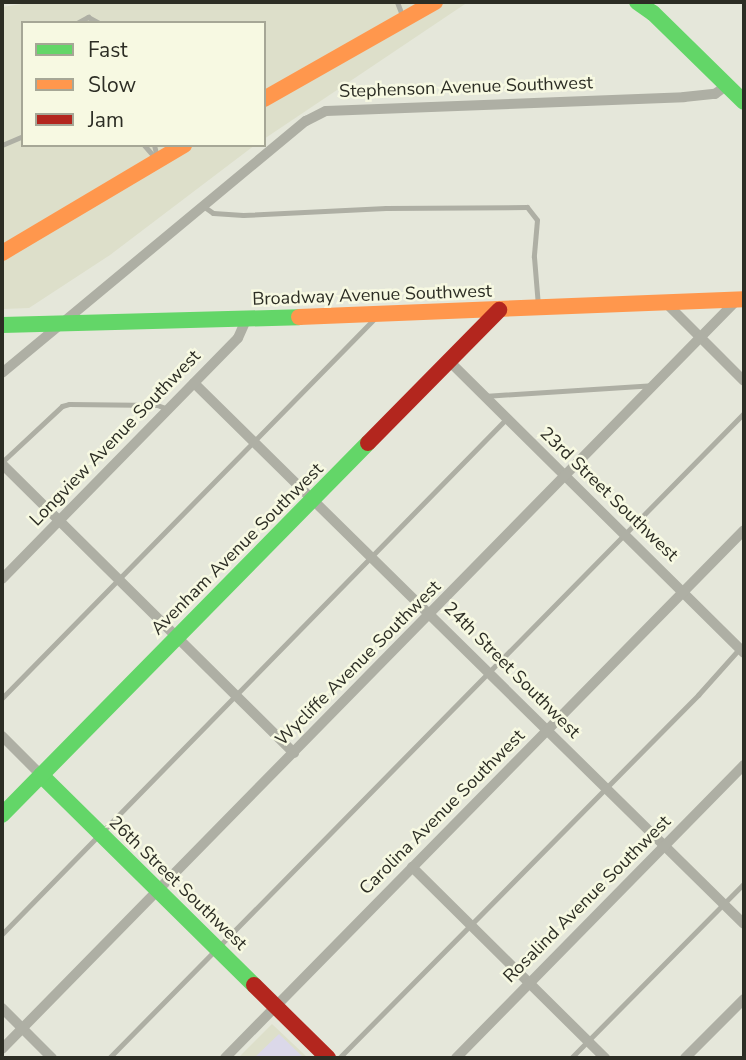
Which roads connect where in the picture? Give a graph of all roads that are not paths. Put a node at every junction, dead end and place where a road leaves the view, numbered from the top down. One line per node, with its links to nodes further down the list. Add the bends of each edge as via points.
1 (398, 2): 5 (lane)
2 (435, 2): 5 (street)
3 (637, 2): 4 (street)
4 (649, 5): 6 (street)
5 (403, 20): 7 (street)
6 (727, 85): 8 (street); 13 (street, Stephenson Avenue Southwest, via 715,94 684,97 338,108 306,121)
7 (266, 98)
8 (744, 102)
9 (21, 137): 10 (lane)
10 (2, 145)
11 (177, 147): 12 (street)
12 (156, 153): 14 (street)
13 (203, 206): 17 (lane, via 212,213 243,215 527,206 537,220); 21 (street, Stephenson Avenue Southwest)
14 (3, 248)
15 (740, 299): 16 (street, Broadway Avenue Southwest); 23 (street, Wycliffe Avenue Southwest)
16 (666, 303): 17 (street, Broadway Avenue Southwest); 23 (street)
17 (538, 308): 18 (street, Broadway Avenue Southwest)
18 (499, 310): 19 (street, Broadway Avenue Southwest); 24 (street, Avenham Avenue Southwest)
19 (378, 315): 20 (street, Broadway Avenue Southwest); 33 (lane)
20 (247, 318): 21 (street, Broadway Avenue Southwest); 27 (street, Longview Avenue Southwest, via 238,338)
21 (60, 324): 22 (street, Broadway Avenue Southwest); 25 (street, Stephenson Avenue Southwest)
22 (2, 325)
23 (701, 338): 26 (street); 28 (street, Wycliffe Avenue Southwest)
24 (449, 360): 29 (street, 23rd Street Southwest); 36 (street, Avenham Avenue Southwest)
25 (2, 373)
26 (744, 381)
27 (194, 383): 30 (street, Longview Avenue Southwest); 33 (street, 24th Street Southwest)
28 (656, 385): 29 (lane); 35 (street, Wycliffe Avenue Southwest)
29 (484, 396): 32 (street, 23rd Street Southwest)
30 (168, 409): 34 (lane, via 157,405 62,406); 37 (street, Longview Avenue Southwest)
31 (744, 412): 39 (lane)
32 (506, 418): 35 (street, 23rd Street Southwest); 40 (lane)
33 (254, 440): 36 (street, 24th Street Southwest); 42 (lane)
34 (2, 463): 37 (street)
35 (566, 477): 39 (street, 23rd Street Southwest); 44 (street, Wycliffe Avenue Southwest)
36 (313, 499): 40 (street, 24th Street Southwest); 45 (street, Avenham Avenue Southwest)
37 (59, 521): 41 (street, Longview Avenue Southwest); 42 (street)
38 (744, 530): 43 (street, Carolina Avenue Southwest)
39 (625, 534): 43 (street, 23rd Street Southwest); 47 (lane)
40 (371, 557): 44 (street, 24th Street Southwest); 48 (lane)
41 (2, 579)
42 (118, 579): 45 (street); 49 (lane)
43 (683, 592): 46 (street, 23rd Street Southwest); 50 (street, Carolina Avenue Southwest)
44 (430, 614): 47 (street, 24th Street Southwest); 52 (street, Wycliffe Avenue Southwest)
45 (177, 637): 48 (street); 54 (street, Avenham Avenue Southwest)
46 (742, 650): 55 (lane)
47 (489, 672): 50 (street, 24th Street Southwest); 66 (lane)
48 (235, 695): 52 (street); 57 (lane)
49 (2, 698)
50 (547, 730): 55 (street, 24th Street Southwest); 59 (street, Carolina Avenue Southwest)
51 (2, 736): 54 (street, 26th Street Southwest)
52 (294, 753): 61 (street, Wycliffe Avenue Southwest)
53 (744, 765): 58 (street, Rosalind Avenue Southwest)
54 (41, 775): 56 (street, Avenham Avenue Southwest); 57 (street, 26th Street Southwest)
55 (607, 788): 58 (street, 24th Street Southwest); 64 (lane)
56 (2, 815)
57 (99, 833): 61 (street, 26th Street Southwest); 65 (lane)
58 (665, 845): 62 (street, 24th Street Southwest); 67 (street, Rosalind Avenue Southwest)
59 (412, 867): 64 (street); 69 (street, Carolina Avenue Southwest)
60 (744, 883): 62 (lane)
61 (158, 891): 66 (street, 26th Street Southwest); 71 (street, Wycliffe Avenue Southwest)
62 (724, 904): 63 (street, 24th Street Southwest); 72 (lane)
63 (744, 924)
64 (470, 926): 67 (street); 78 (lane)
65 (2, 934)
66 (217, 948): 69 (street, 26th Street Southwest); 75 (lane)
67 (529, 984): 72 (street); 79 (street, Rosalind Avenue Southwest)
68 (744, 999): 82 (street)
69 (276, 1006): 76 (street, Carolina Avenue Southwest); 77 (street, 26th Street Southwest)
70 (2, 1008): 71 (street)
71 (22, 1029): 73 (street, Wycliffe Avenue Southwest); 74 (street)
72 (588, 1041): 80 (lane); 81 (street)
73 (2, 1049)
74 (52, 1058)
75 (109, 1058)
76 (225, 1058)
77 (328, 1058)
78 (339, 1058)
79 (456, 1058)
80 (571, 1058)
81 (605, 1058)
82 (685, 1058)

